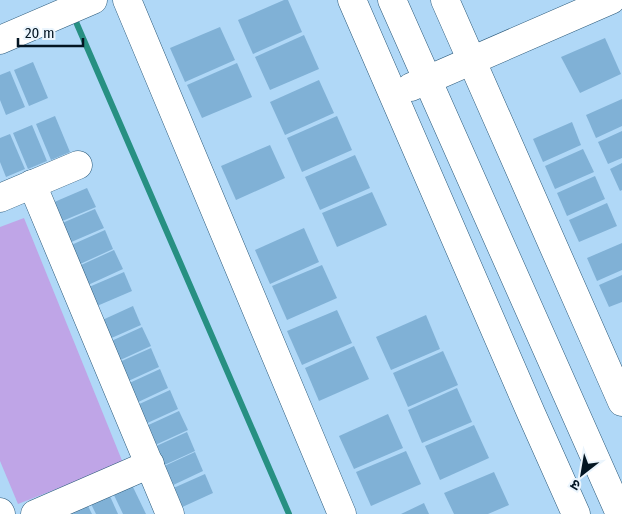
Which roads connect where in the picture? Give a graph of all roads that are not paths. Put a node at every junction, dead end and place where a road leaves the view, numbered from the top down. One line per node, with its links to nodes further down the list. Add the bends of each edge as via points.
1 (127, 0): 18 (street)
2 (352, 0): 10 (street)
3 (392, 0): 9 (street)
4 (445, 0): 8 (street)
5 (611, 0): 8 (street)
6 (89, 2): 7 (street)
7 (0, 40)
8 (471, 60): 9 (street); 14 (street)
9 (427, 79): 10 (street); 20 (street)
10 (393, 94): 19 (street)
11 (78, 165): 12 (street)
12 (32, 184): 13 (street); 15 (street)
13 (0, 198)
14 (622, 402)
15 (150, 464): 16 (street); 17 (street)
16 (35, 514)
17 (170, 514)
18 (342, 514)
19 (576, 514)
20 (620, 514)

